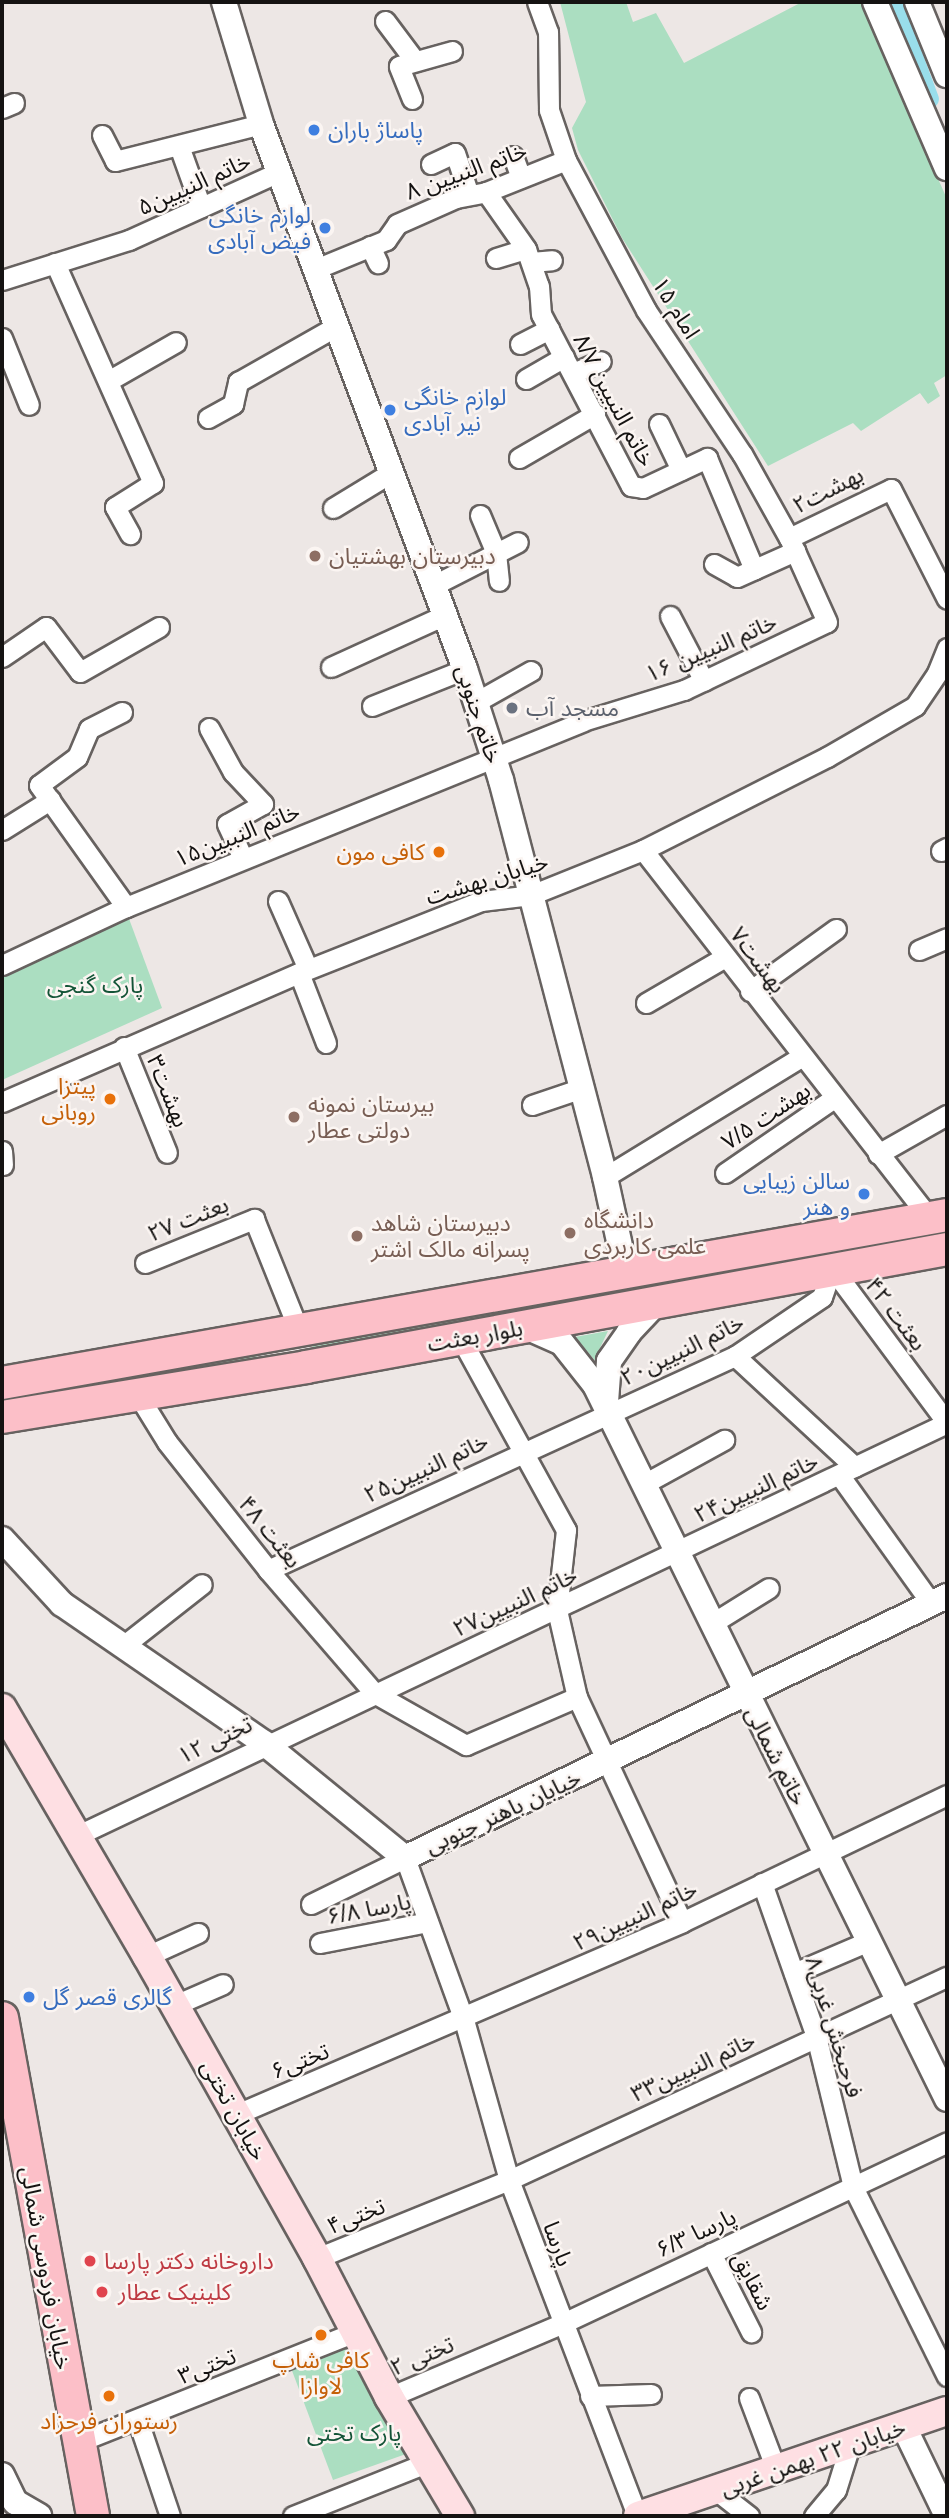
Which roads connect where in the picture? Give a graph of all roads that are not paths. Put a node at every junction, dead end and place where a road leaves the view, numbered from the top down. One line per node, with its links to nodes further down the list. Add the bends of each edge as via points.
1 (223, 2): 10 (street, خاتم جنوبی)
2 (537, 2): 15 (street, امام ۱۵, via 548,32 549,110)
3 (876, 2): 13 (street)
4 (917, 2): 8 (street)
5 (385, 21): 7 (street)
6 (452, 51): 7 (street)
7 (415, 61): 9 (street, via 399,66)
8 (947, 75)
9 (412, 99)
10 (261, 124): 12 (street); 17 (street, خاتم جنوبی)
11 (102, 135): 12 (street, via 115,161)
12 (178, 146): 20 (street)
13 (945, 155)
14 (513, 156): 18 (street)
15 (566, 160): 18 (street, خاتم النبیین ۸); 48 (street, امام ۱۵, via 646,310 742,454)
16 (431, 164): 19 (street, خاتم النبیین ۸/۷, via 455,153)
17 (279, 172): 20 (street, خاتم النبیین۵); 25 (street, خاتم جنوبی)
18 (521, 178): 19 (street, خاتم النبیین ۸)
19 (469, 199): 21 (street, خاتم النبیین ۸/۷); 25 (street, خاتم النبیین ۸, via 397,224 374,255)
20 (201, 207): 24 (street, خاتم النبیین۵, via 129,240)
21 (528, 256): 22 (street); 23 (street); 28 (street, خاتم النبیین ۸/۷, via 541,314)
22 (496, 258)
23 (552, 260)
24 (55, 263): 26 (street, خاتم النبیین۵); 36 (street)
25 (313, 271): 27 (street, خاتم جنوبی)
26 (2, 280)
27 (335, 327): 39 (street, via 238,382 233,404); 43 (street, خاتم جنوبی)
28 (549, 329): 31 (street); 33 (street, خاتم النبیین ۸/۷)
29 (2, 338): 34 (street)
30 (176, 342): 36 (street)
31 (520, 344)
32 (601, 361): 33 (street)
33 (569, 365): 35 (street); 38 (street, خاتم النبیین ۸/۷)
34 (8, 375): 37 (street)
35 (526, 379)
36 (108, 381): 46 (street, via 153,483 116,507)
37 (29, 405)
38 (595, 414): 41 (street); 42 (street, خاتم النبیین ۸/۷, via 631,486 643,488)
39 (208, 418)
40 (659, 424): 42 (street)
41 (519, 458)
42 (681, 470): 51 (street, خاتم النبیین ۸/۷, via 702,457 711,463)
43 (392, 472): 44 (street); 53 (street, خاتم جنوبی)
44 (333, 508)
45 (480, 515): 49 (street)
46 (130, 534)
47 (518, 542): 49 (street)
48 (792, 544): 51 (street); 54 (street, بهشت۲, via 891,489); 57 (street, امام ۱۵)
49 (496, 553): 52 (street); 53 (street)
50 (714, 564): 51 (street, via 737,577)
51 (754, 569)
52 (499, 581)
53 (434, 585): 55 (street, خاتم جنوبی)
54 (947, 599)
55 (445, 615): 61 (street); 62 (street, خاتم جنوبی)
56 (670, 616): 65 (street)
57 (827, 622): 65 (street, خاتم النبیین ۱۶)
58 (159, 627): 60 (street, via 80,672 46,628)
59 (947, 648): 64 (street, خیابان بهشت)
60 (2, 657)
61 (331, 667)
62 (465, 669): 66 (street, خاتم جنوبی); 67 (street)
63 (531, 671): 66 (street)
64 (942, 680): 73 (street, خیابان بهشت, via 915,706 827,757)
65 (704, 681): 70 (street, خاتم النبیین ۱۶, via 583,721)
66 (476, 702): 70 (street, خاتم جنوبی)
67 (372, 706)
68 (122, 712): 71 (street, via 89,729 77,757 40,781 39,789)
69 (209, 728): 74 (street, via 233,772 263,804 227,824)
70 (494, 758): 74 (street, خاتم النببین۱۵); 75 (street, خاتم جنوبی)
71 (50, 800): 72 (street); 77 (street)
72 (2, 830)
73 (643, 850): 75 (street, خیابان بهشت); 81 (street, بهشت۷)
74 (243, 859): 77 (street, خاتم النببین۱۵)
75 (531, 895): 83 (street, خیابان بهشت, via 481,901); 89 (street, خاتم جنوبی)
76 (278, 901): 83 (street)
77 (126, 906): 82 (street, خاتم النببین۱۵)
78 (836, 929): 84 (street)
79 (947, 937): 80 (street)
80 (919, 950)
81 (725, 957): 84 (street, بهشت۷); 85 (street)
82 (2, 965)
83 (304, 971): 86 (street); 87 (street, خیابان بهشت)
84 (750, 990): 88 (street, بهشت۷)
85 (646, 1003)
86 (326, 1043)
87 (124, 1047): 91 (street, خیابان بهشت); 94 (street, بهشت۳)
88 (801, 1057): 90 (street, بهشت۷); 97 (street)
89 (579, 1089): 92 (street); 97 (street, خاتم جنوبی)
90 (834, 1098): 95 (street, بهشت۷); 96 (street, بهشت ۷/۵)
91 (2, 1102)
92 (531, 1105)
93 (947, 1115): 95 (street)
94 (167, 1153)
95 (878, 1154): 98 (street, بهشت۷)
96 (725, 1173)
97 (605, 1177): 102 (street, خاتم جنوبی)
98 (939, 1217): 102 (main road, بلوار بعثت)
99 (947, 1249): 101 (main road, بلوار بعثت)
100 (145, 1263): 105 (street, بعثت ۲۷, via 254,1219)
101 (832, 1268): 103 (main road, بلوار بعثت); 107 (street, خاتم النبیین۲۰, via 821,1297); 113 (street, بعثت ۴۲)
102 (626, 1273): 105 (main road, بلوار بعثت)
103 (659, 1300): 104 (main road, بلوار بعثت); 111 (street, via 609,1362 604,1383)
104 (526, 1327): 106 (main road, بلوار بعثت); 111 (street, خاتم شمالی, via 562,1343 573,1354 595,1384)
105 (299, 1331): 108 (main road); 109 (main road, بلوار بعثت)
106 (461, 1339): 108 (main road, بلوار بعثت); 115 (street)
107 (735, 1356): 111 (street, خاتم النبیین۲۰); 116 (street)
108 (306, 1367): 110 (main road, بلوار بعثت)
109 (2, 1382)
110 (138, 1395): 112 (main road, بلوار بعثت); 120 (street, بعثت ۴۸, via 167,1442)
111 (607, 1413): 115 (street, خاتم النبیین۲۵); 117 (street, خاتم شمالی)
112 (2, 1417)
113 (947, 1423): 116 (street, خاتم النبیین۲۴)
114 (724, 1440): 117 (street)
115 (522, 1450): 120 (street, خاتم النبیین۲۵); 124 (street, via 566,1530)
116 (848, 1471): 119 (street, خاتم النبیین۲۴); 123 (street)
117 (642, 1485): 119 (street, خاتم شمالی)
118 (2, 1539): 126 (street, خیابان باهنر جنوبی, via 62,1604)
119 (676, 1552): 124 (street, خاتم النبیین۲۷); 125 (street, خاتم شمالی)
120 (268, 1570): 127 (street, بعثت ۴۸)
121 (202, 1584): 126 (street)
122 (769, 1588): 125 (street)
123 (939, 1599): 128 (street, خیابان باهنر جنوبی)
124 (557, 1610): 127 (street, خاتم النبیین۲۷); 129 (street)
125 (711, 1624): 128 (street, خاتم شمالی)
126 (123, 1646): 131 (street, خیابان باهنر جنوبی)
127 (374, 1693): 129 (street, بعثت ۴۸, via 466,1745); 131 (street, تختی ۱۲)
128 (746, 1694): 132 (street, خیابان باهنر جنوبی); 135 (street, خاتم شمالی)
129 (577, 1697): 132 (street)
130 (2, 1708): 134 (main road, خیابان تختی)
131 (264, 1743): 134 (street, تختی ۱۲); 136 (street, خیابان باهنر جنوبی)
132 (608, 1762): 136 (street, خیابان باهنر جنوبی); 140 (street)
133 (947, 1795): 135 (street, خاتم النبیین۲۹)
134 (78, 1835): 144 (main road, خیابان تختی)
135 (824, 1852): 137 (street, خاتم النبیین۲۹); 142 (street, خاتم شمالی)
136 (405, 1858): 138 (street); 139 (street, پارسا)
137 (762, 1883): 140 (street, خاتم النبیین۲۹); 145 (street, فرحبخش غربی۸)
138 (311, 1904)
139 (428, 1922): 143 (street, پارسا ۶/۸); 151 (street, پارسا)
140 (682, 1922): 151 (street, خاتم النبیین۲۹)
141 (198, 1933): 144 (street)
142 (869, 1941): 145 (street); 148 (street, خاتم شمالی)
143 (320, 1943)
144 (147, 1956): 149 (main road, خیابان تختی)
145 (793, 1973): 152 (street, فرحبخش غربی۸)
146 (947, 1977): 148 (street, خاتم النبیین۳۳)
147 (223, 1984): 149 (street)
148 (897, 1998): 152 (street, خاتم النبیین۳۳); 154 (street, خاتم شمالی)
149 (175, 2006): 155 (main road, خیابان تختی)
150 (2, 2018): 175 (main road, خیابان فردوسی شمالی)
151 (464, 2020): 153 (street, خاتم النبیین۲۹); 158 (street, پارسا)
152 (816, 2036): 158 (street, خاتم النبیین۳۳); 159 (street, فرحبخش غربی۸)
153 (381, 2054): 155 (street, تختی۶)
154 (947, 2099)
155 (237, 2114): 162 (main road, خیابان تختی)
156 (2, 2132): 183 (main road, خیابان فردوسی شمالی)
157 (947, 2142): 159 (street, پارسا ۶/۳)
158 (509, 2180): 160 (street, خاتم النبیین۳۳); 163 (street, پارسا)
159 (853, 2187): 161 (street, پارسا ۶/۳); 167 (street, فرحبخش غربی۸)
160 (413, 2219): 162 (street, تختی۴)
161 (711, 2253): 163 (street, پارسا ۶/۳); 164 (street, شقایق)
162 (317, 2258): 165 (main road, خیابان تختی)
163 (561, 2324): 166 (street, پارسا ۶/۳); 169 (street, پارسا)
164 (751, 2332)
165 (355, 2333): 170 (main road, خیابان تختی); 173 (street, تختی۳)
166 (475, 2360): 170 (street, تختی ۲)
167 (947, 2376)
168 (651, 2394): 169 (street)
169 (590, 2396): 188 (street, پارسا)
170 (389, 2397): 177 (main road, خیابان تختی)
171 (749, 2399): 178 (street)
172 (947, 2411): 174 (main road, خیابان ۲۲ بهمن غربی)
173 (138, 2421): 175 (street, تختی۳); 185 (street)
174 (904, 2427): 176 (main road, خیابان ۲۲ بهمن غربی); 191 (street)
175 (76, 2443): 184 (main road, خیابان فردوسی شمالی)
176 (850, 2445): 178 (main road, خیابان ۲۲ بهمن غربی); 190 (street, via 836,2490)
177 (426, 2463): 186 (street); 187 (main road, خیابان تختی)
178 (776, 2469): 180 (main road, خیابان ۲۲ بهمن غربی)
179 (2, 2474): 181 (street)
180 (722, 2504): 188 (main road, خیابان ۲۲ بهمن غربی); 189 (street)
181 (8, 2505): 182 (street)
182 (39, 2516)
183 (72, 2516)
184 (93, 2516)
185 (170, 2516)
186 (293, 2516)
187 (460, 2516)
188 (638, 2516)
189 (748, 2516)
190 (814, 2516)
191 (947, 2516)

